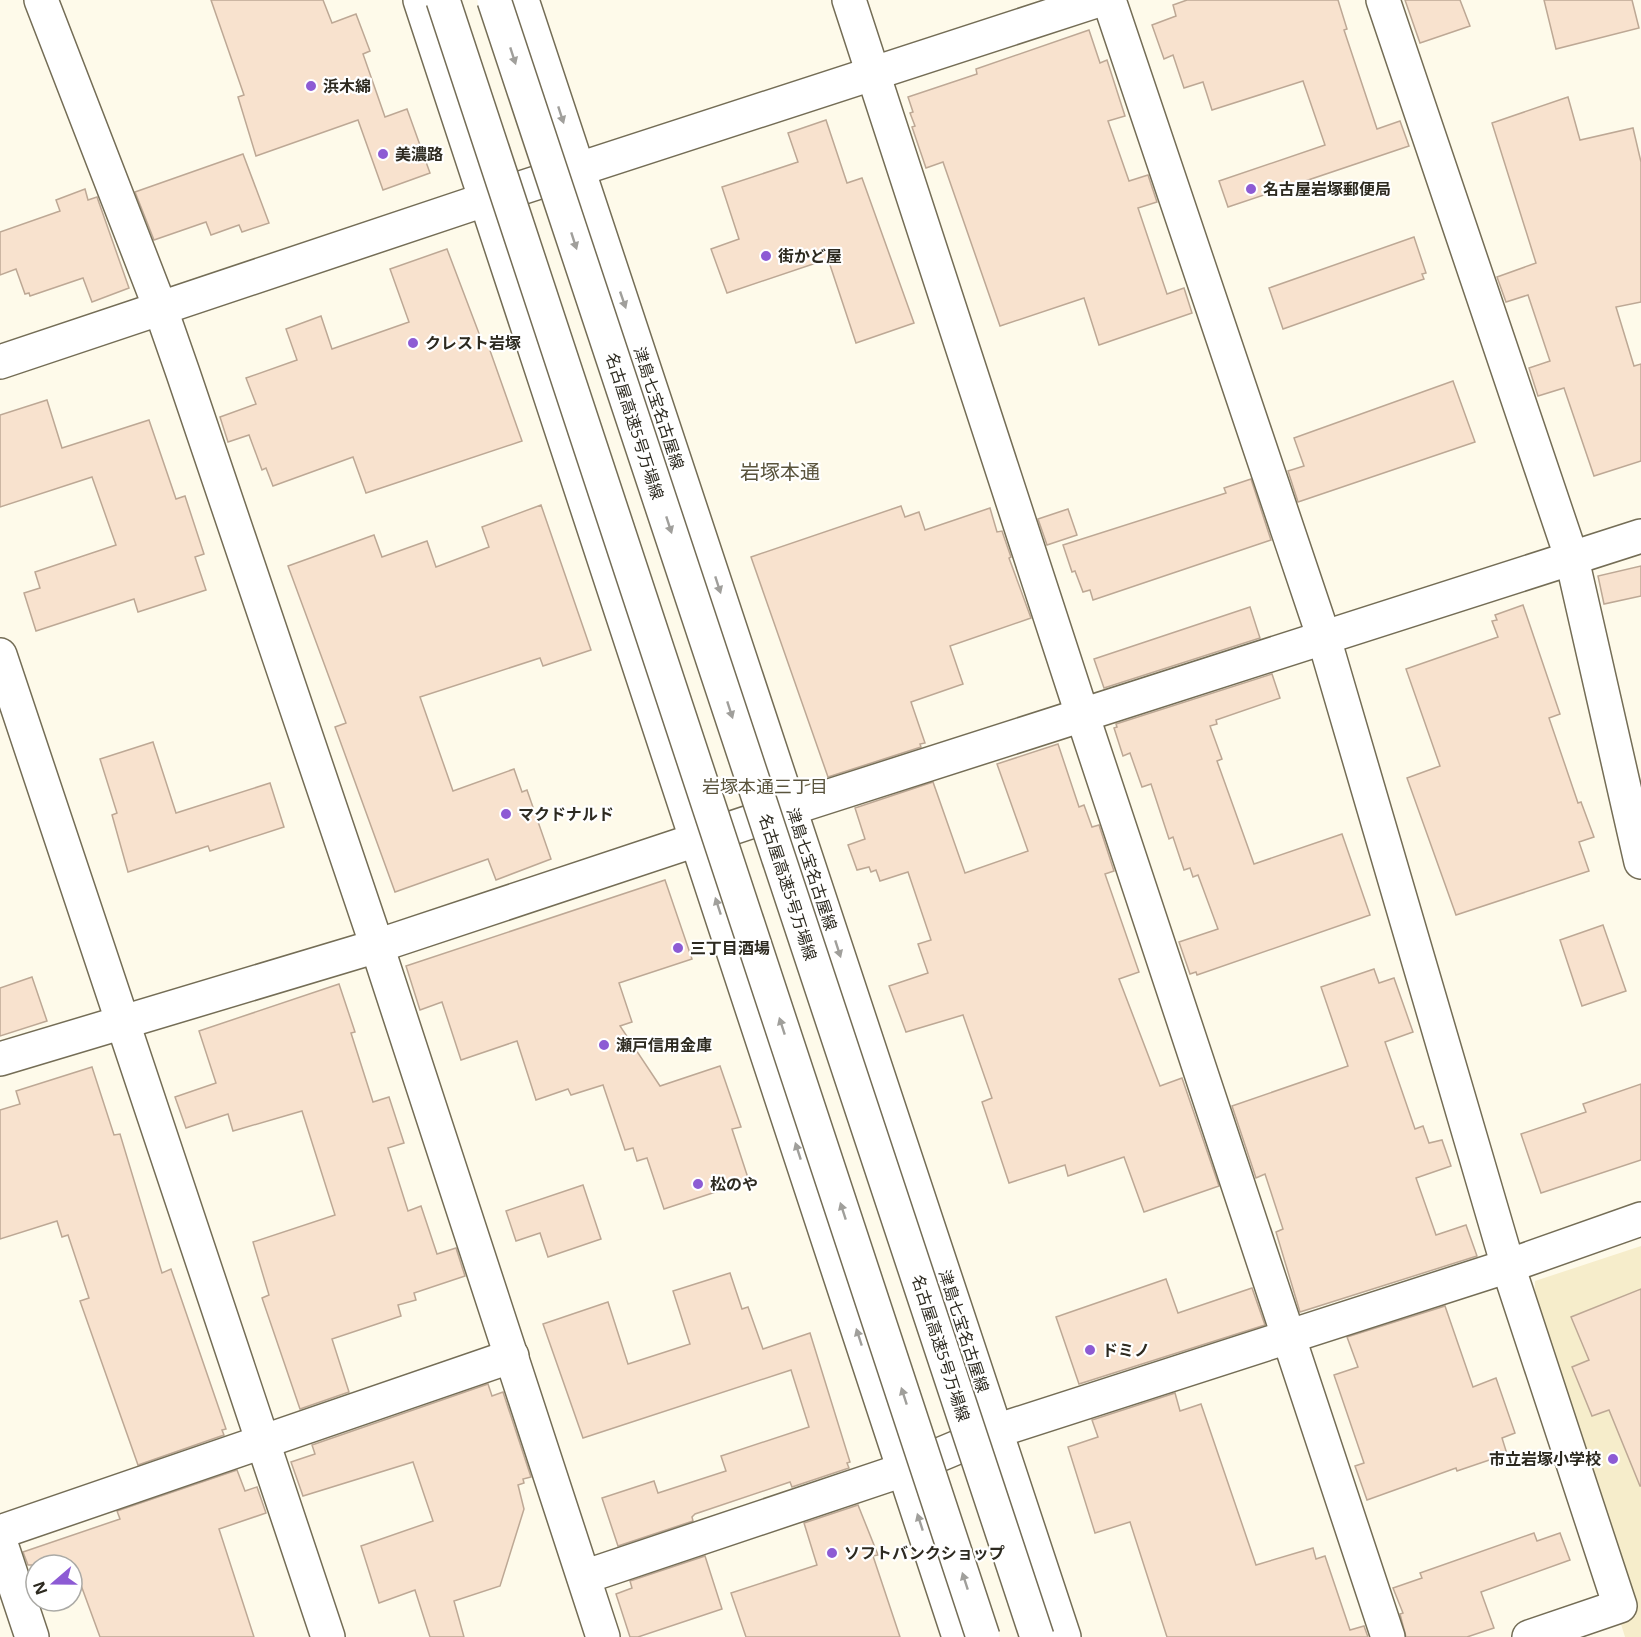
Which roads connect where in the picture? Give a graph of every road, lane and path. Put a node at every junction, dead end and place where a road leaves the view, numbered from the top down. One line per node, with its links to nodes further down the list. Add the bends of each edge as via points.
1 (41, 0): 13 (main road)
2 (420, 0): 12 (main road)
3 (443, 0): 41 (main road, one-way to 3, bridge)
4 (494, 0): 42 (main road, 名古屋高速5号万場線, one-way to 42, bridge)
5 (522, 0): 11 (main road, 津島七宝名古屋線, one-way to 11)
6 (849, 0): 10 (main road)
7 (1099, 0): 10 (main road)
8 (1109, 0): 17 (main road)
9 (1383, 0): 16 (main road)
10 (873, 74): 11 (main road); 19 (main road)
11 (579, 169): 12 (main road); 20 (main road, 津島七宝名古屋線, one-way to 20)
12 (487, 199): 13 (main road); 21 (main road)
13 (161, 310): 14 (main road); 23 (main road)
14 (0, 362)
15 (1641, 536): 16 (main road)
16 (1572, 559): 17 (main road); 22 (main road)
17 (1323, 635): 19 (main road); 27 (main road)
18 (0, 655): 24 (main road)
19 (1082, 714): 20 (main road); 28 (main road)
20 (792, 808): 21 (main road); 30 (main road, 津島七宝名古屋線, one-way to 30)
21 (696, 839): 23 (main road); 32 (main road, one-way to 21)
22 (1641, 862)
23 (377, 946): 24 (main road); 29 (main road)
24 (125, 1023): 25 (main road); 31 (main road)
25 (0, 1059)
26 (1641, 1219): 27 (main road)
27 (1508, 1266): 28 (main road); 36 (main road, via 1620,1606)
28 (1290, 1337): 30 (main road); 44 (main road)
29 (512, 1356): 31 (main road); 35 (main road)
30 (996, 1431): 32 (main road); 43 (main road, 津島七宝名古屋線)
31 (262, 1440): 33 (main road); 38 (main road)
32 (903, 1470): 35 (main road); 40 (main road, one-way to 32)
33 (0, 1532)
34 (0, 1541): 37 (main road)
35 (584, 1577): 39 (main road)
36 (1605, 1625): 45 (main road)
37 (32, 1637)
38 (328, 1637)
39 (603, 1637)
40 (959, 1637)
41 (983, 1637)
42 (1037, 1637)
43 (1065, 1637)
44 (1388, 1637)
45 (1529, 1637)

